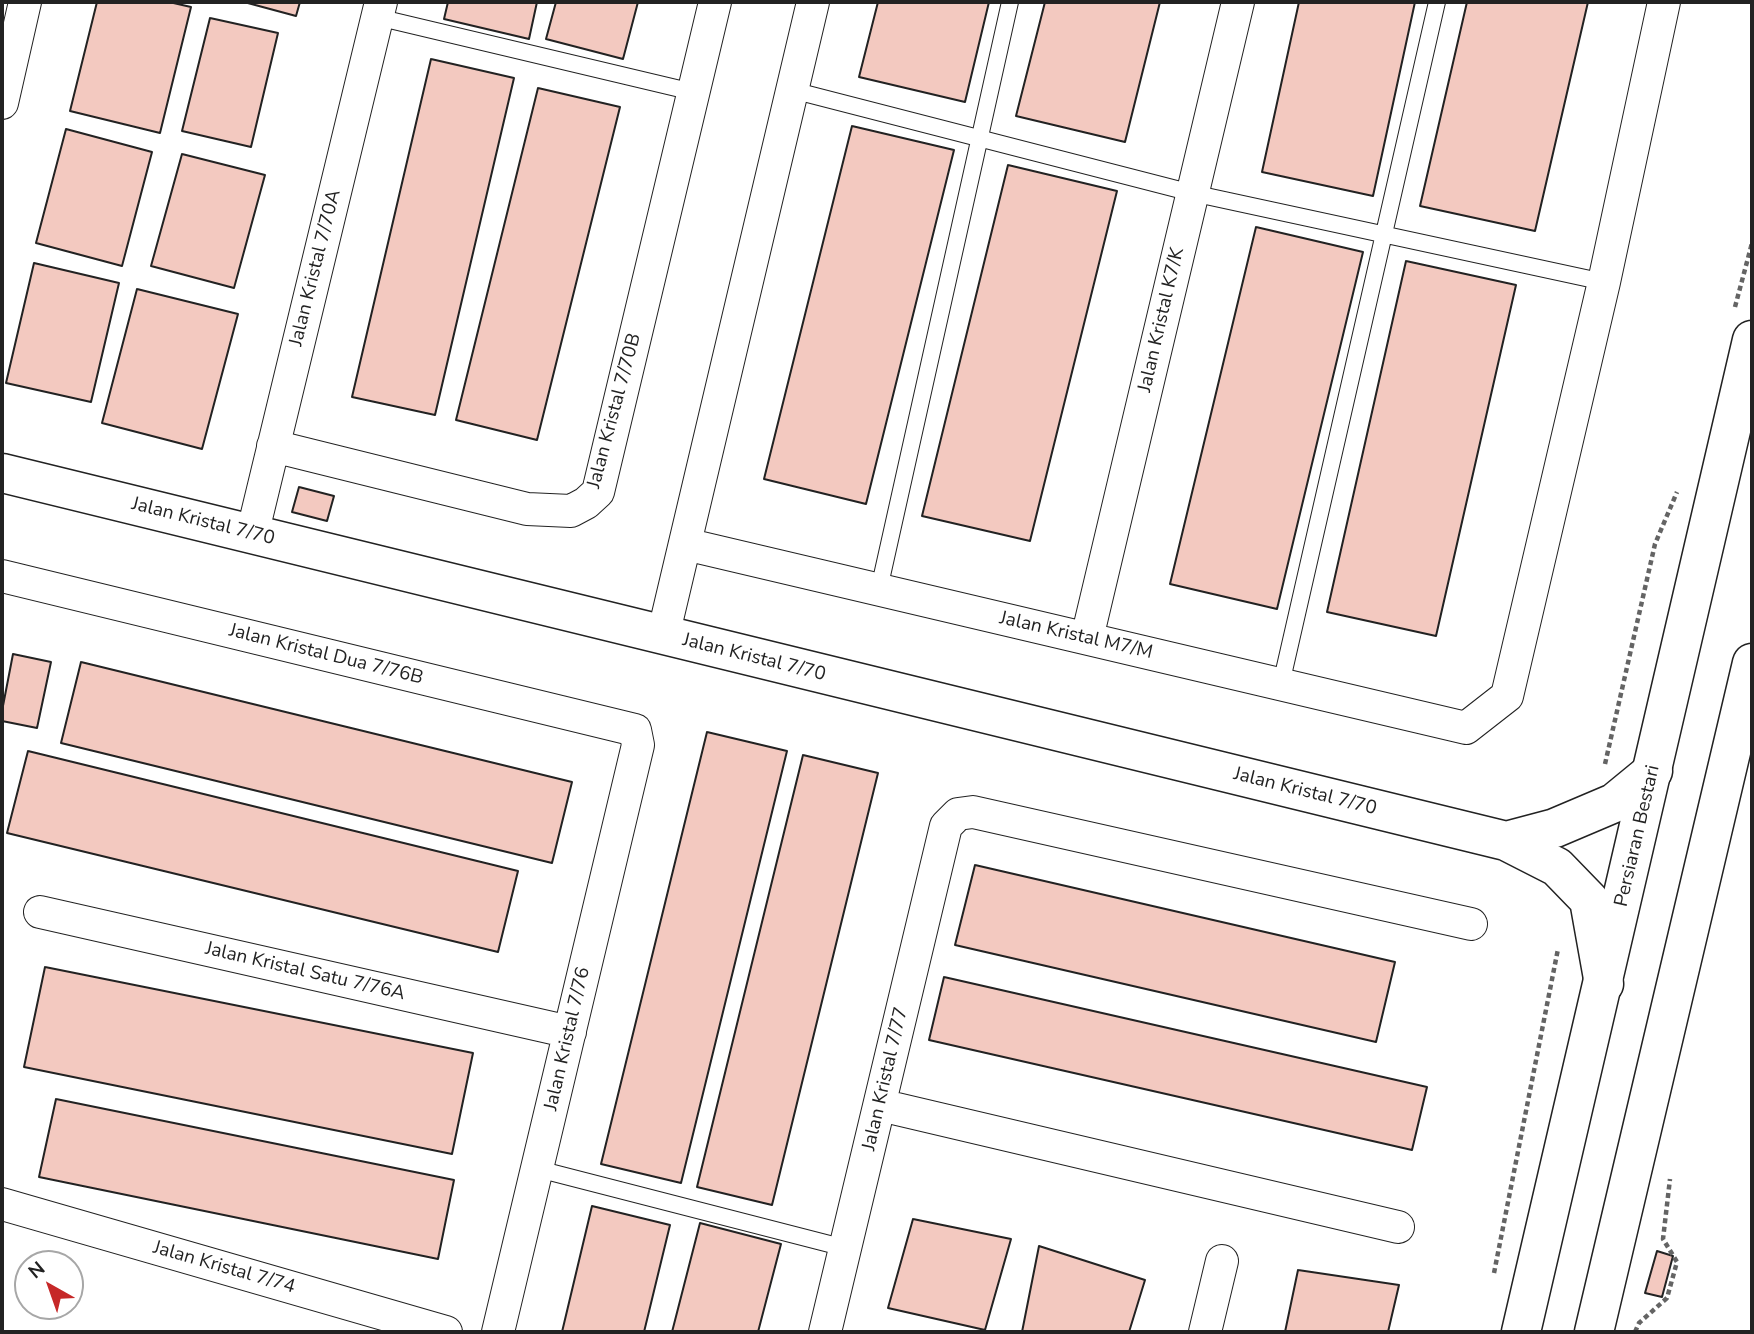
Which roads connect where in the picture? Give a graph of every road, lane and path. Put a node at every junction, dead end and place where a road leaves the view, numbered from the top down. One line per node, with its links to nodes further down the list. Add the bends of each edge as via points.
1 (25, 2): 9 (street)
2 (715, 2): 11 (street, Jalan Kristal 7/70B)
3 (813, 2): 10 (street)
4 (1010, 2): 13 (lane)
5 (1238, 2): 14 (street, Jalan Kristal K7/K)
6 (1437, 2): 15 (lane)
7 (1664, 2): 16 (street)
8 (379, 10): 11 (lane); 19 (street, Jalan Kristal 7/70A)
9 (8, 42): 12 (street)
10 (792, 90): 13 (lane); 22 (street)
11 (693, 92): 19 (street, Jalan Kristal 7/70B, via 598,492 586,503 571,511 527,509)
12 (2, 103)
13 (979, 139): 14 (lane); 25 (lane)
14 (1192, 193): 15 (lane); 27 (street, Jalan Kristal K7/K)
15 (1385, 235): 16 (lane); 29 (lane)
16 (1604, 282): 29 (street, Jalan Kristal M7/M, via 1507,696 1466,728)
17 (1752, 340): 23 (street, Persiaran Bestari)
18 (1752, 408): 23 (street)
19 (273, 446): 21 (street, Jalan Kristal 7/70A)
20 (2, 473): 21 (street, Jalan Kristal 7/70)
21 (252, 535): 26 (street, Jalan Kristal 7/70)
22 (685, 544): 25 (street, Jalan Kristal M7/M); 26 (street)
23 (1705, 547): 31 (street, Persiaran Bestari)
24 (2, 576): 30 (street, Jalan Kristal Dua 7/76B, via 635,730)
25 (879, 589): 27 (street, Jalan Kristal M7/M)
26 (663, 636): 32 (street, Jalan Kristal 7/70)
27 (1087, 638): 29 (street, Jalan Kristal M7/M)
28 (1752, 663): 48 (street)
29 (1281, 684)
30 (638, 745): 36 (street, Jalan Kristal 7/76)
31 (1653, 771): 32 (street, via 1614,803 1555,828); 35 (street, Persiaran Bestari)
32 (1506, 841): 35 (street, Jalan Kristal 7/70, via 1557,867 1589,900)
33 (40, 912): 36 (street, Jalan Kristal Satu 7/76A)
34 (1471, 925): 37 (street, Jalan Kristal 7/77, via 973,812 958,814 946,826)
35 (1604, 984): 47 (street, Persiaran Bestari)
36 (570, 1032): 38 (street, Jalan Kristal 7/76)
37 (880, 1105): 40 (street); 41 (street, Jalan Kristal 7/77)
38 (538, 1169): 41 (lane); 44 (street, Jalan Kristal 7/76)
39 (2, 1204): 43 (street, Jalan Kristal 7/74)
40 (1398, 1227)
41 (845, 1248): 45 (street, Jalan Kristal 7/77)
42 (1222, 1261): 46 (street)
43 (446, 1332)
44 (498, 1332)
45 (825, 1332)
46 (1205, 1332)
47 (1521, 1332)
48 (1594, 1332)

